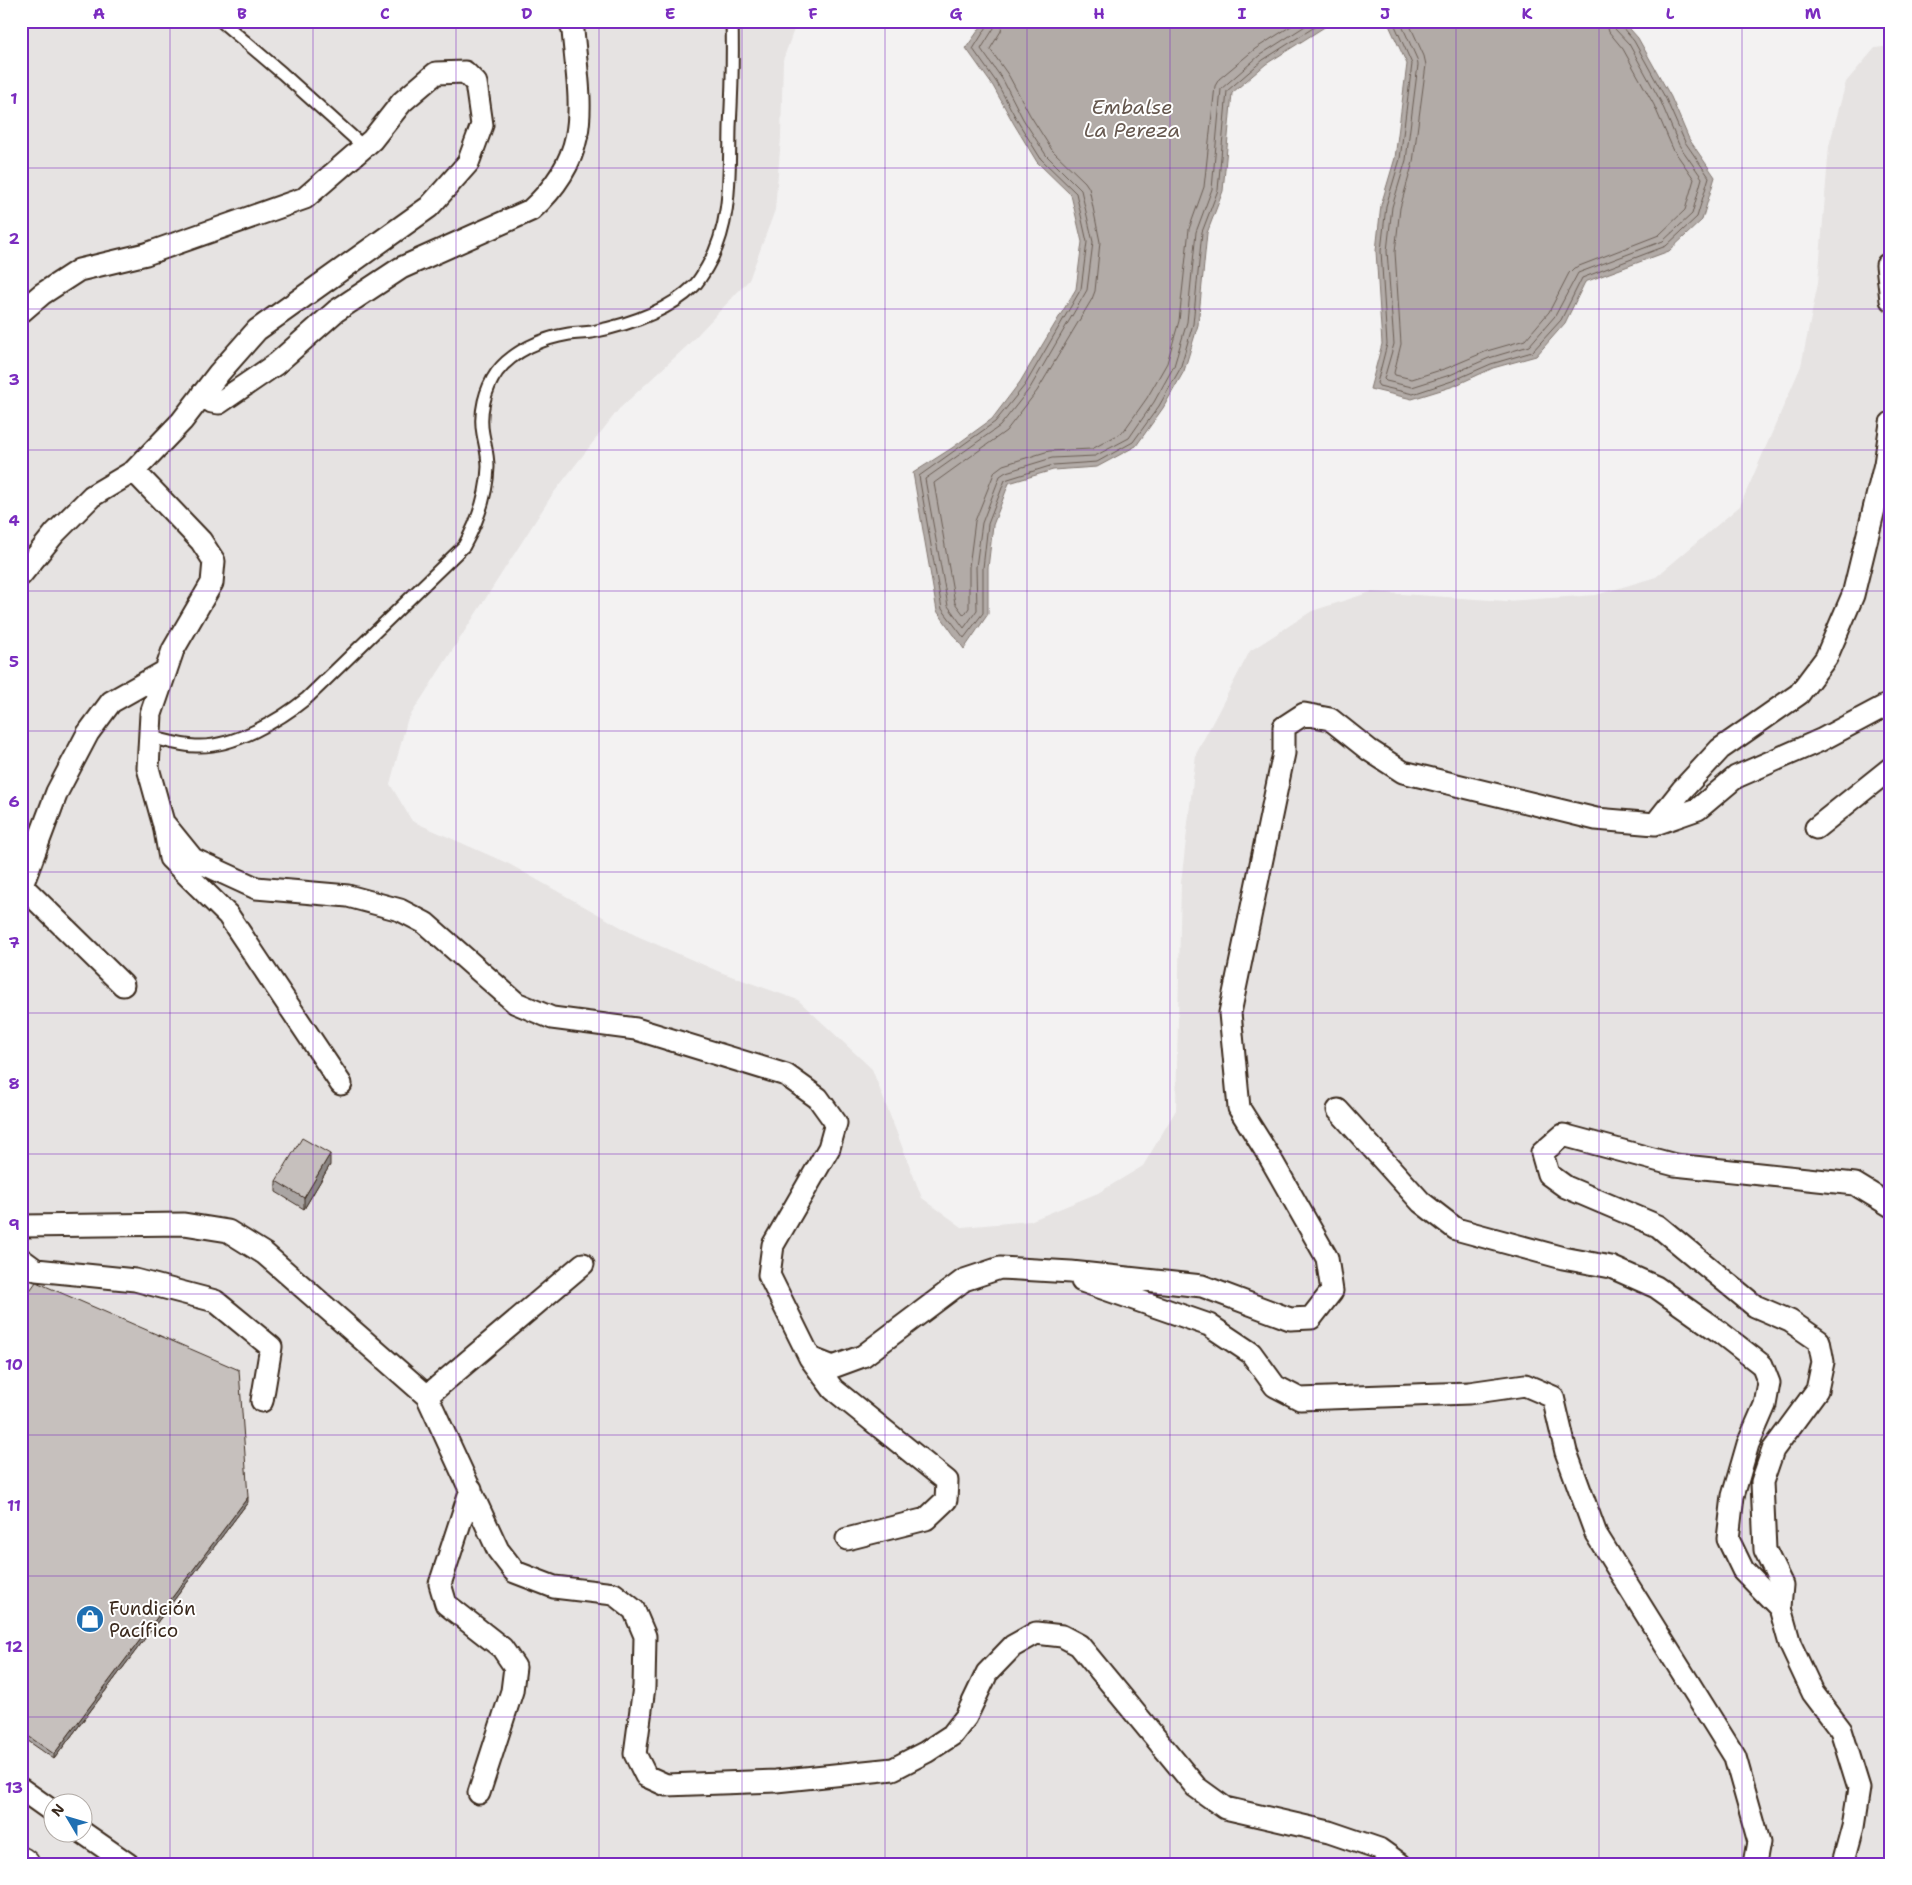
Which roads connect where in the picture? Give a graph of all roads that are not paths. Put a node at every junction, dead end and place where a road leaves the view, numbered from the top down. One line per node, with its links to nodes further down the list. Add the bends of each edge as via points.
1 (221, 21): 4 (lane)
2 (570, 21): 8 (street, via 581,111 579,127 571,159 543,199 531,210 401,268 336,311 276,364 219,403)
3 (732, 21): 14 (lane, via 727,211 718,246 695,286 656,311 635,320 612,328 552,338 535,344 504,363 490,384 482,408 487,486 478,520 464,546 307,698 258,730 218,743 196,746)
4 (364, 147): 7 (street, via 305,198 146,254 79,270); 8 (street, via 402,102 436,73 465,72 476,83 482,125 468,163 429,207 257,330)
5 (1886, 265): 6 (street)
6 (1891, 300)
7 (21, 312)
8 (202, 394): 10 (street)
9 (1891, 424): 17 (street, via 1886,464 1853,596 1826,658 1798,694 1720,749)
10 (134, 471): 11 (street, via 92,496 55,533); 12 (street, via 201,541 214,561 212,583 173,650)
11 (21, 575)
12 (166, 671): 14 (street, via 152,714); 19 (street, via 111,702 88,733 57,792)
13 (1891, 708): 17 (street, via 1885,706 1821,740 1736,776 1698,808)
14 (150, 737): 16 (street, via 148,768)
15 (1891, 768): 18 (street)
16 (163, 822): 21 (street, via 170,858 228,915); 28 (street, via 194,859 256,888 348,896 400,910 425,923 516,1003 525,1007 552,1018 636,1028 786,1075 818,1098 836,1123 828,1148 773,1245 769,1275)
17 (1655, 824): 27 (street, via 1596,819 1403,772 1330,719 1304,714 1284,727 1284,753 1230,1013 1239,1108 1327,1258 1332,1291 1311,1318 1290,1319 1202,1286)
18 (1816, 828)
19 (22, 886): 20 (street)
20 (123, 985)
21 (341, 1084)
22 (1338, 1110): 33 (street, via 1421,1202 1456,1230 1611,1267 1656,1287 1762,1364 1769,1383 1765,1405 1748,1444 1736,1488 1728,1539 1743,1570)
23 (1891, 1206): 33 (street, via 1855,1184 1675,1165 1563,1134 1542,1153 1548,1174 1566,1187 1658,1226 1755,1306 1790,1320 1819,1341 1823,1362 1816,1390 1773,1450 1762,1482 1766,1550 1782,1585)
24 (21, 1226): 29 (street, via 184,1224 228,1231 265,1254)
25 (21, 1259): 30 (street, via 36,1270 136,1280 216,1301 271,1347)
26 (583, 1264): 29 (street)
27 (1051, 1271): 28 (street, via 1000,1268 964,1280 863,1356 833,1367); 42 (street, via 1209,1325 1251,1353 1274,1386 1300,1400 1468,1393 1525,1385 1553,1397 1566,1452 1596,1534 1735,1757 1758,1842)
28 (810, 1358): 32 (street, via 833,1389 947,1481 946,1500 926,1519)
29 (427, 1396): 31 (street)
30 (262, 1401)
31 (470, 1489): 35 (street, via 440,1584 446,1604 502,1648 515,1667 512,1691); 41 (street, via 498,1550 515,1572 554,1587 614,1594 634,1610 644,1636 644,1687 635,1754 646,1776 666,1785 776,1781 893,1769 952,1735 966,1718 987,1673 1013,1646 1036,1633 1062,1636 1079,1645 1196,1787 1225,1808 1329,1832 1379,1849)
32 (847, 1539)
33 (1780, 1608): 43 (street, via 1790,1644 1813,1693 1841,1730 1859,1788)
34 (21, 1789): 36 (street)
35 (478, 1793)
36 (42, 1804)
37 (92, 1839): 40 (street)
38 (21, 1861): 39 (main road)
39 (25, 1864)
40 (128, 1864)
41 (1400, 1864)
42 (1755, 1864)
43 (1843, 1864)

